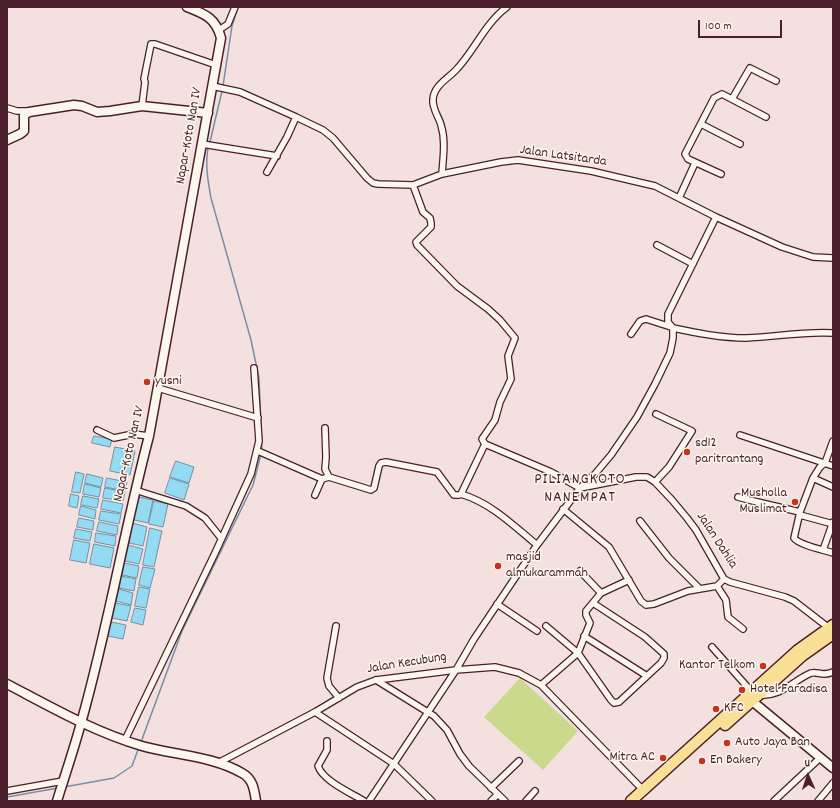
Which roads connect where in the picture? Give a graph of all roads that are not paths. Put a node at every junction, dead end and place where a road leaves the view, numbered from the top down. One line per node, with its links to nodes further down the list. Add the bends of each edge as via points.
1 (188, 7): 6 (street, via 205,14)
2 (235, 7): 6 (street, via 228,24)
3 (497, 7): 5 (street)
4 (507, 7): 5 (street)
5 (499, 14): 24 (street, via 459,67 434,94 434,108 443,136)
6 (219, 30): 7 (street, Napar-Koto Nan IV, via 221,38)
7 (216, 65): 9 (street, Napar-Koto Nan IV); 11 (street, via 152,44 144,79)
8 (776, 81): 10 (street, via 750,68)
9 (212, 86): 14 (street, Napar-Koto Nan IV); 15 (street, Jalan Latsitarda, via 240,92)
10 (732, 99): 16 (street); 17 (street, via 722,94 714,98)
11 (142, 106): 13 (street, via 100,112 78,105); 14 (street)
12 (7, 108): 13 (street)
13 (28, 112): 18 (street, via 24,131)
14 (208, 113): 19 (street, Napar-Koto Nan IV)
15 (296, 117): 21 (street); 26 (street, Jalan Latsitarda, via 333,138 373,183)
16 (766, 117)
17 (701, 124): 20 (street); 22 (street, via 685,154 688,160)
18 (7, 140)
19 (202, 144): 21 (street); 36 (street, Napar-Koto Nan IV)
20 (740, 144)
21 (277, 156): 23 (street)
22 (695, 163): 25 (street); 27 (street)
23 (267, 172)
24 (442, 174): 26 (street, Jalan Latsitarda); 27 (street, Jalan Latsitarda, via 501,162 526,161 591,171 655,186)
25 (721, 174)
26 (414, 188): 44 (street, via 431,223 431,227 416,242 417,245 457,286 500,320 515,338 508,356 511,379 494,420 482,439)
27 (679, 198): 28 (street, Jalan Latsitarda)
28 (716, 217): 30 (street, Jalan Latsitarda, via 782,247 809,256); 31 (street)
29 (657, 245): 31 (street)
30 (833, 258)
31 (693, 264): 32 (street, via 668,314 667,320)
32 (672, 327): 33 (street, via 720,337 740,338); 34 (street, via 646,319 640,321); 53 (street, via 670,353 645,404 611,455)
33 (833, 333)
34 (631, 334)
35 (254, 368): 38 (street)
36 (158, 388): 38 (street); 42 (street, Napar-Koto Nan IV)
37 (656, 414): 51 (street, via 692,431 669,467)
38 (258, 418): 45 (street)
39 (326, 428): 48 (street, via 325,469)
40 (97, 430): 42 (street, via 114,438 133,434)
41 (740, 435): 46 (street)
42 (149, 436): 54 (street, Napar-Koto Nan IV)
43 (833, 441): 46 (street)
44 (485, 444): 53 (street, via 551,472); 55 (street)
45 (260, 452): 50 (street); 62 (street)
46 (826, 464): 47 (street); 49 (street)
47 (833, 466)
48 (329, 477): 50 (street); 55 (street, via 371,490 374,488 379,466 386,462 434,470 454,495)
49 (813, 478): 52 (street); 59 (street)
50 (322, 479): 56 (street)
51 (655, 482): 53 (street, via 647,477 636,477); 67 (street, Jalan Dahlia, via 696,530)
52 (833, 487)
53 (580, 488): 58 (street)
54 (135, 490): 62 (street, via 186,506 205,518); 92 (street, Napar-Koto Nan IV)
55 (461, 494): 63 (street, via 475,498 494,510)
56 (315, 495)
57 (738, 496): 59 (street)
58 (563, 509): 63 (street); 68 (street, via 609,547)
59 (800, 513): 61 (street); 64 (street, via 796,540)
60 (640, 521): 70 (street, via 669,558)
61 (833, 523): 64 (street)
62 (221, 538): 93 (street)
63 (537, 545): 73 (street)
64 (823, 550): 65 (street)
65 (833, 553)
66 (580, 571): 71 (street)
67 (724, 579): 69 (street); 77 (street, Jalan Dahlia, via 786,597)
68 (629, 580): 70 (street, via 641,601 646,604 654,604); 71 (street)
69 (717, 586): 70 (street); 76 (street, via 726,600 728,616)
70 (699, 588)
71 (601, 593): 72 (street)
72 (593, 603): 79 (street, via 586,611 590,623); 84 (street, via 644,637 664,654 662,661)
73 (497, 604): 78 (street); 82 (street)
74 (336, 626): 89 (street, via 327,678 329,686)
75 (546, 626): 81 (street)
76 (743, 628)
77 (832, 629): 88 (highway)
78 (537, 631)
79 (584, 636): 81 (street); 84 (street)
80 (712, 647): 88 (street)
81 (578, 652): 84 (street, via 614,702 619,702); 87 (street)
82 (456, 670): 85 (street, Jalan Kecubung); 87 (street, Jalan Kecubung, via 502,668 519,672); 90 (street)
83 (833, 672): 88 (street, via 827,675 813,673 775,694)
84 (647, 676)
85 (376, 680): 89 (street, Jalan Kecubung, via 357,687); 90 (street)
86 (7, 684): 92 (street)
87 (541, 685): 103 (street, Jalan Kecubung)
88 (754, 696): 95 (street); 103 (highway); 116 (highway)
89 (339, 698): 91 (street, Jalan Kecubung)
90 (428, 711): 98 (street); 102 (street, via 447,730 469,766)
91 (315, 712): 97 (street, Jalan Kecubung); 98 (street)
92 (81, 723): 93 (street); 101 (street, Napar-Koto Nan IV)
93 (125, 740): 97 (street)
94 (327, 741): 109 (street, via 327,750 318,766 320,770 332,783)
95 (820, 758): 99 (street); 117 (street)
96 (519, 760): 102 (street)
97 (218, 763): 108 (street, via 242,773 251,780)
98 (394, 764): 110 (street); 111 (street)
99 (833, 768)
100 (833, 783): 118 (street)
101 (62, 784): 104 (street); 107 (street, Napar-Koto Nan IV)
102 (491, 788): 106 (street)
103 (643, 790): 115 (highway)
104 (7, 791)
105 (535, 791): 114 (street)
106 (498, 794): 112 (street); 113 (street)
107 (57, 801)
108 (256, 801)
109 (364, 801)
110 (369, 801)
111 (432, 801)
112 (491, 801)
113 (505, 801)
114 (526, 801)
115 (631, 801)
116 (639, 801)
117 (774, 801)
118 (818, 801)

